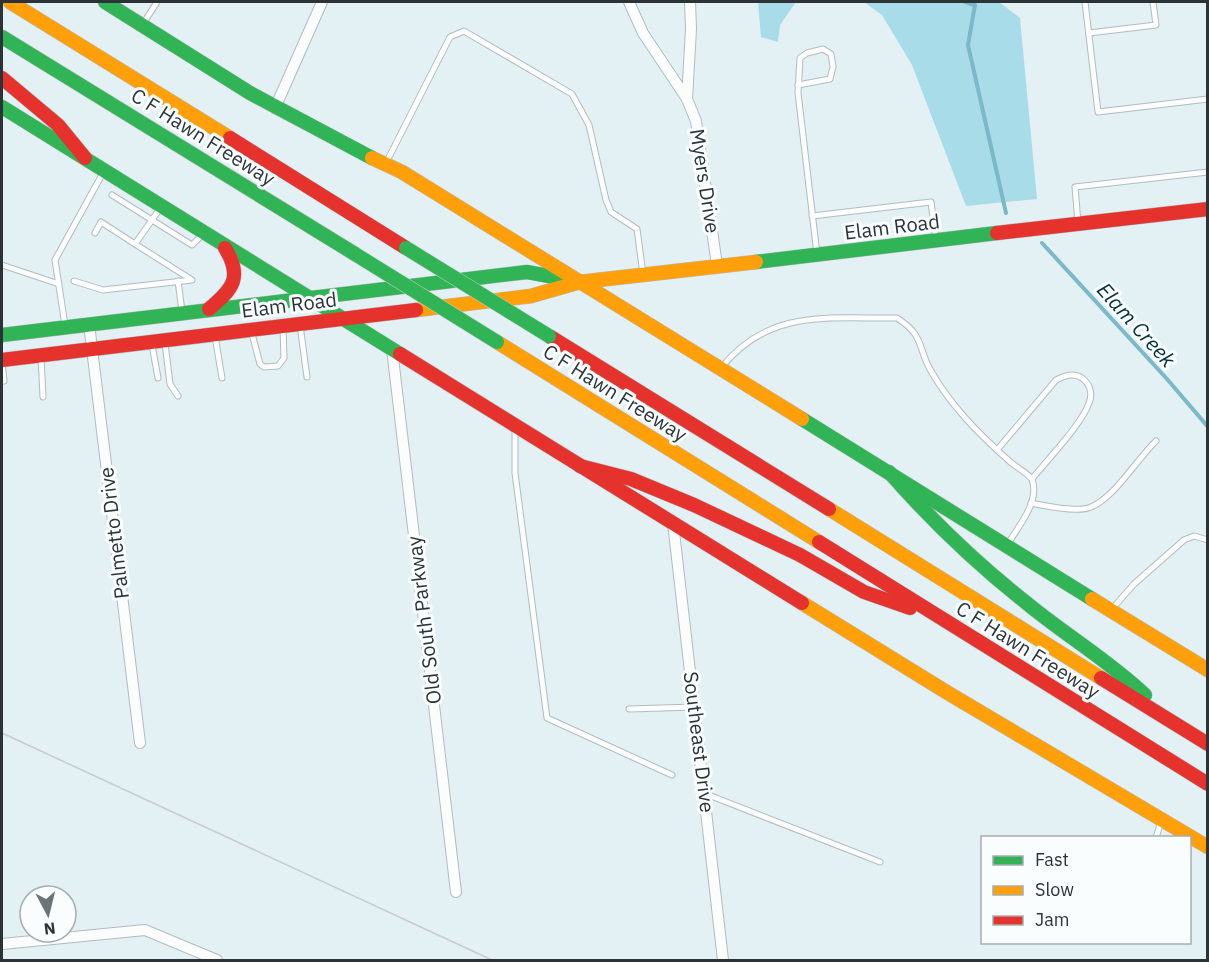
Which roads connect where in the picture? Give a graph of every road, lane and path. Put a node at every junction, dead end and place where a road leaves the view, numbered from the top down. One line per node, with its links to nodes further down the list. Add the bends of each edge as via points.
1 (10, 2): 79 (main road, C F Hawn Freeway, bridge)
2 (105, 2): 9 (main road)
3 (157, 2): 9 (lane)
4 (322, 2): 17 (street)
5 (629, 2): 14 (street, via 643,33)
6 (690, 2): 14 (street)
7 (1085, 2): 10 (lane)
8 (1153, 2): 10 (lane, via 1156,25)
9 (142, 25): 17 (main road)
10 (1089, 33): 15 (lane, via 1098,112)
11 (2, 37): 75 (main road, C F Hawn Freeway, bridge)
12 (2, 78): 18 (main road, via 58,125)
13 (798, 84): 13 (lane, via 800,58 814,50 823,49 831,54 830,79); 25 (lane)
14 (687, 99): 35 (street, Myers Drive, via 696,121)
15 (1208, 99)
16 (2, 107): 18 (main road)
17 (276, 108): 19 (main road)
18 (85, 158): 20 (main road)
19 (386, 164): 36 (lane, via 450,38 464,31 572,94 590,125 611,212 637,229); 39 (main road)
20 (105, 170): 23 (main road); 40 (lane, via 55,260)
21 (1208, 172): 27 (lane, via 1075,187)
22 (112, 195): 26 (lane)
23 (162, 206): 26 (lane); 28 (main road)
24 (1208, 209): 27 (main road, Elam Road)
25 (812, 216): 30 (lane, via 931,202); 33 (lane)
26 (151, 220): 28 (lane, via 192,245); 32 (lane)
27 (1079, 224): 30 (main road, Elam Road)
28 (204, 232): 31 (main road)
29 (95, 233): 32 (lane, via 101,222)
30 (936, 242): 33 (main road, Elam Road)
31 (222, 243): 41 (main road); 42 (main road, via 236,265 235,277 227,295)
32 (135, 244): 38 (lane, via 192,280)
33 (818, 255): 35 (main road, Elam Road)
34 (2, 265): 40 (lane)
35 (717, 265): 36 (main road, Elam Road)
36 (643, 274): 39 (main road, Elam Road)
37 (74, 281): 38 (lane, via 103,290)
38 (178, 282): 43 (lane)
39 (580, 282): 41 (main road, Elam Road, via 527,272); 44 (main road, Elam Road, via 531,296); 57 (main road)
40 (59, 284): 48 (lane)
41 (309, 297): 42 (main road, Elam Road); 44 (main road)
42 (208, 310): 43 (main road, Elam Road)
43 (182, 313): 46 (main road, Elam Road)
44 (343, 317): 45 (main road, Elam Road); 54 (main road)
45 (300, 323): 47 (main road, Elam Road); 58 (lane)
46 (89, 324): 48 (main road, Elam Road); 53 (street, Palmetto Drive)
47 (282, 325): 49 (main road, Elam Road); 49 (lane, via 284,358 278,366 260,364)
48 (65, 327): 51 (main road, Elam Road)
49 (251, 329): 50 (main road, Elam Road)
50 (214, 334): 52 (main road, Elam Road); 60 (lane)
51 (2, 335)
52 (158, 340): 53 (main road, Elam Road); 59 (lane); 62 (lane, via 170,384)
53 (93, 349): 55 (main road, Elam Road); 80 (street, Palmetto Drive)
54 (392, 349): 64 (main road); 91 (street, Old South Parkway)
55 (40, 355): 56 (main road, Elam Road); 63 (lane)
56 (2, 360): 61 (lane)
57 (720, 369): 66 (lane, via 736,350 771,328 793,320 897,318 909,326 922,345 932,373 967,421); 68 (main road)
58 (307, 377)
59 (158, 378)
60 (222, 378)
61 (2, 381)
62 (178, 396)
63 (43, 397)
64 (515, 425): 67 (main road); 82 (lane, via 515,473 547,718)
65 (1156, 441): 70 (lane, via 1092,507)
66 (997, 450): 69 (lane); 69 (lane, via 1056,380 1077,375 1087,382 1091,396 1086,410)
67 (580, 466): 71 (main road); 75 (main road, via 631,479 694,505 800,555 864,591)
68 (890, 472): 73 (main road); 79 (main road, via 943,533 983,570 1125,676)
69 (1032, 479): 70 (lane, via 1036,490)
70 (1031, 503): 73 (lane)
71 (673, 523): 77 (street, Southeast Drive); 85 (main road)
72 (1208, 540): 74 (lane, via 1194,536 1184,540)
73 (1007, 546): 74 (main road)
74 (1111, 610): 76 (main road)
75 (942, 619): 83 (main road, C F Hawn Freeway)
76 (1208, 670)
77 (694, 707): 78 (lane); 84 (street, Southeast Drive)
78 (629, 709)
79 (1172, 722): 81 (main road, C F Hawn Freeway)
80 (140, 743)
81 (1208, 744)
82 (672, 775)
83 (1208, 784)
84 (706, 794): 90 (lane); 94 (street, Southeast Drive)
85 (1162, 820): 86 (lane); 87 (main road)
86 (1156, 836)
87 (1189, 836)
88 (1191, 837): 89 (main road)
89 (1208, 847)
90 (880, 862)
91 (456, 892)
92 (2, 944): 93 (street, via 146,930)
93 (217, 960)
94 (723, 960)

